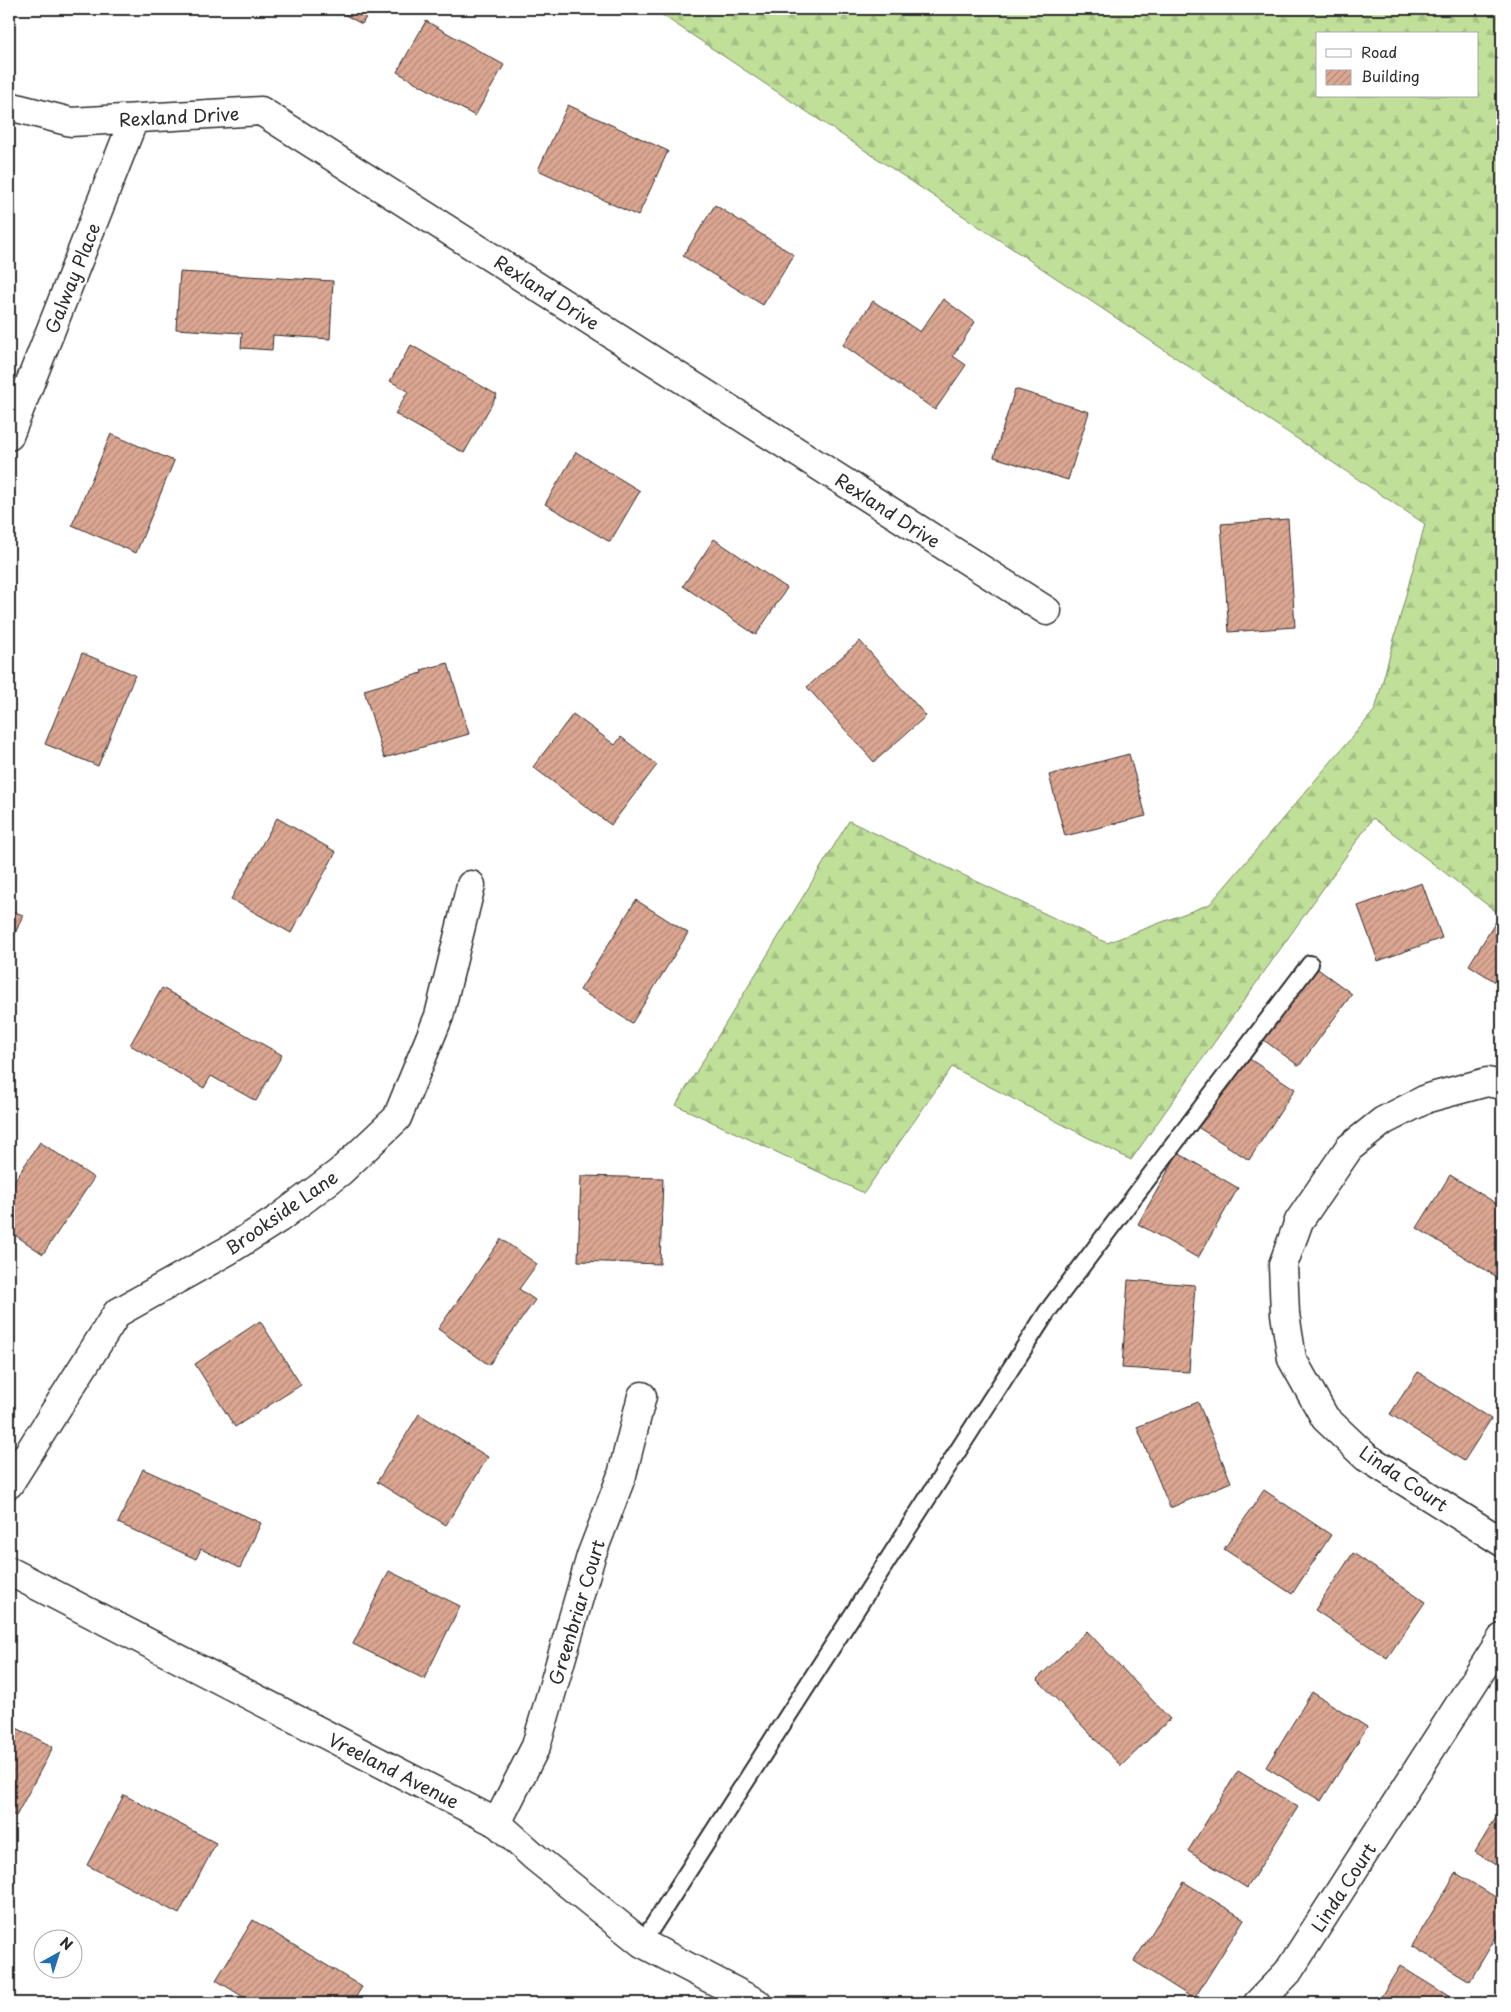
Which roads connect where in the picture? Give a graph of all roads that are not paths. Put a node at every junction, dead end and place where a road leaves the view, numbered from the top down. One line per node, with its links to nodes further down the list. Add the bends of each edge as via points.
1 (9, 106): 2 (street, Rexland Drive, via 71,122)
2 (134, 119): 3 (street, Galway Place); 4 (street, Rexland Drive, via 261,111)
3 (9, 436)
4 (1047, 611)
5 (471, 885): 9 (street, Brookside Lane, via 439,1016 397,1118 340,1172 278,1219 118,1313)
6 (1310, 964): 14 (lane, via 1047,1312)
7 (1502, 1085): 10 (street, Linda Court, via 1487,1082 1428,1098 1383,1121 1349,1148 1299,1221 1283,1265 1285,1314 1292,1359 1325,1418 1366,1457)
8 (642, 1396): 13 (street, Greenbriar Court, via 622,1476 591,1556 536,1746)
9 (9, 1484)
10 (1502, 1542)
11 (9, 1571): 13 (street, Vreeland Avenue)
12 (1502, 1638): 16 (street, Linda Court, via 1288,1972)
13 (498, 1823): 14 (street, Vreeland Avenue, via 536,1858)
14 (642, 1942): 15 (street, Vreeland Avenue)
15 (757, 2003)
16 (1258, 2003)

